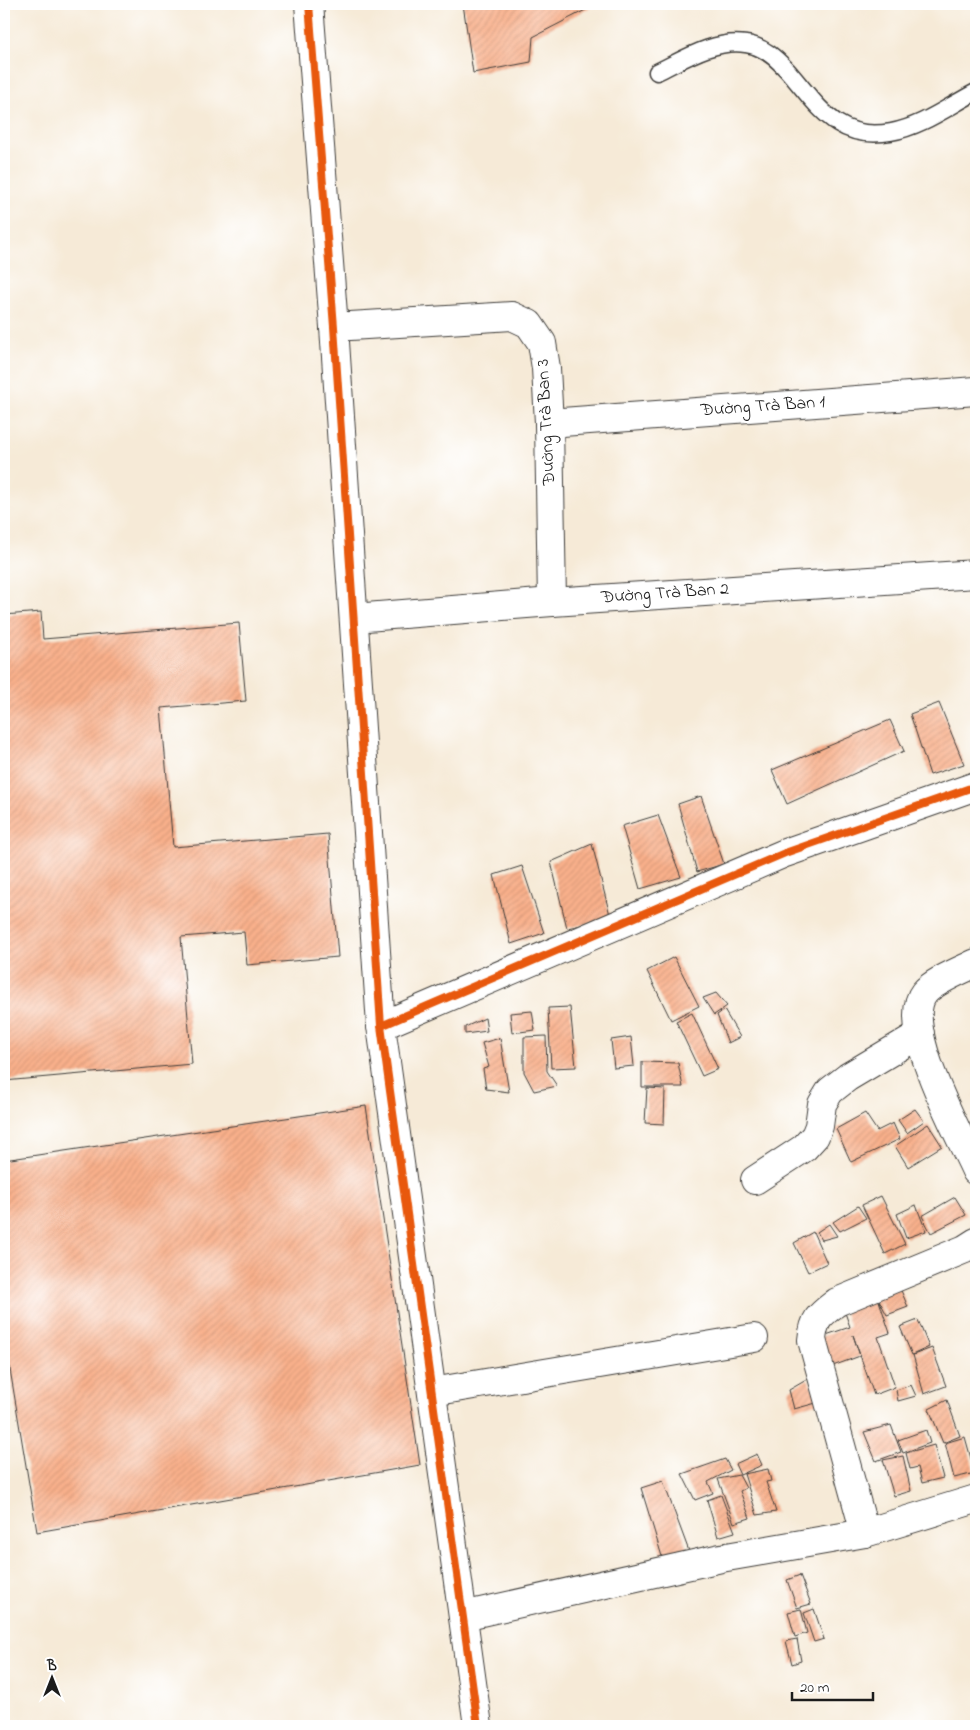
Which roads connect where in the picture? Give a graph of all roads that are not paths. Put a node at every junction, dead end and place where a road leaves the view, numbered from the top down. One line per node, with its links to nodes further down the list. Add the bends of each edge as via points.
1 (309, 4): 4 (street)
2 (657, 72): 3 (lane, via 711,48 747,44 776,58 834,122 850,130 871,134 912,126)
3 (976, 92)
4 (334, 327): 6 (street, Đường Trà Ban 3, via 512,316 529,324 542,343); 9 (street)
5 (976, 391): 6 (street, Đường Trà Ban 1)
6 (549, 423): 8 (street, Đường Trà Ban 3)
7 (976, 574): 8 (street, Đường Trà Ban 2)
8 (552, 602): 9 (street, Đường Trà Ban 2)
9 (354, 618): 12 (street)
10 (973, 794): 12 (street, via 785,853)
11 (976, 963): 13 (street, via 924,993 919,1004)
12 (381, 1026): 18 (street)
13 (920, 1034): 14 (street, via 930,1071); 15 (street, via 830,1091 822,1104 815,1136 804,1148)
14 (976, 1171)
15 (755, 1180)
16 (976, 1242): 20 (street, via 837,1302 821,1314 813,1326 812,1340)
17 (754, 1338): 18 (street)
18 (432, 1392): 21 (street)
19 (976, 1499): 20 (street)
20 (865, 1533): 21 (street, via 721,1558)
21 (462, 1616): 22 (street)
22 (478, 1726)

